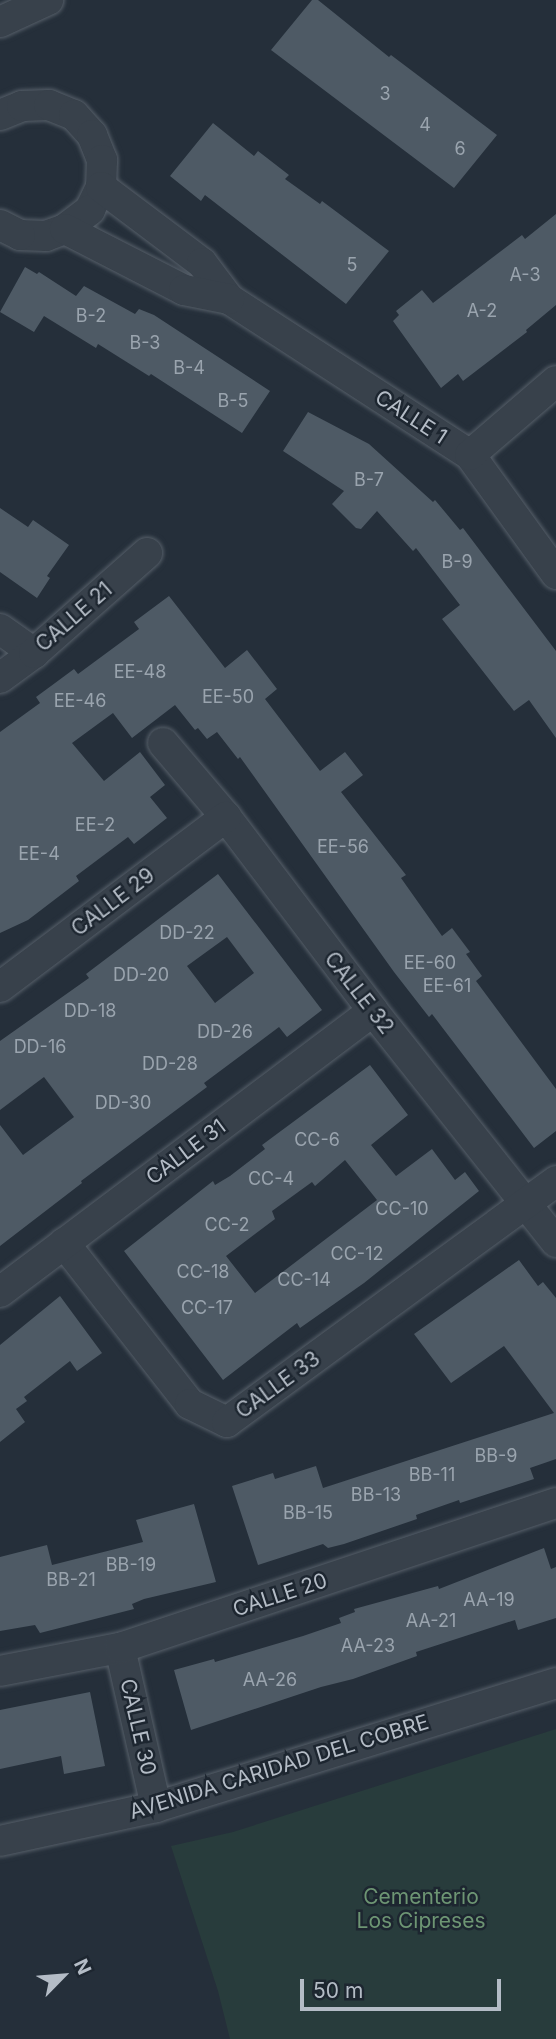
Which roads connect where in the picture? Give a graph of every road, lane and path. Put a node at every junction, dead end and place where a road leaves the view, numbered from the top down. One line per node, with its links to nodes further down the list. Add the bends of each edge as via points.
1 (48, 0): 2 (street)
2 (0, 22)
3 (0, 115): 4 (street, via 22,106 49,105 74,115 92,135 102,160)
4 (101, 187): 6 (street, via 90,211); 7 (street, CALLE 1, via 202,264)
5 (0, 225): 6 (street, via 20,235 47,236)
6 (65, 229): 7 (street, CALLE 1, via 184,290)
7 (229, 299): 9 (street, CALLE 1)
8 (556, 382): 9 (street)
9 (470, 455): 11 (street, CALLE 1)
10 (147, 553): 13 (street, CALLE 21)
11 (556, 574)
12 (0, 629): 13 (street)
13 (34, 653): 14 (street, CALLE 21)
14 (0, 678)
15 (163, 743): 16 (street, CALLE 32)
16 (226, 817): 17 (street, CALLE 29); 18 (street, CALLE 32)
17 (0, 987)
18 (373, 1012): 20 (street, CALLE 32); 22 (street, CALLE 31)
19 (556, 1181): 20 (street)
20 (527, 1203): 21 (street, CALLE 32); 22 (street, CALLE 33, via 227,1422 190,1404)
21 (556, 1242)
22 (64, 1244): 23 (street, CALLE 31)
23 (0, 1292)
24 (556, 1503): 25 (street, CALLE 20)
25 (120, 1648): 26 (street, CALLE 20); 28 (street, CALLE 30)
26 (0, 1671)
27 (556, 1683): 28 (street, AVENIDA CARIDAD DEL COBRE)
28 (156, 1807): 29 (street, AVENIDA CARIDAD DEL COBRE)
29 (0, 1840)

